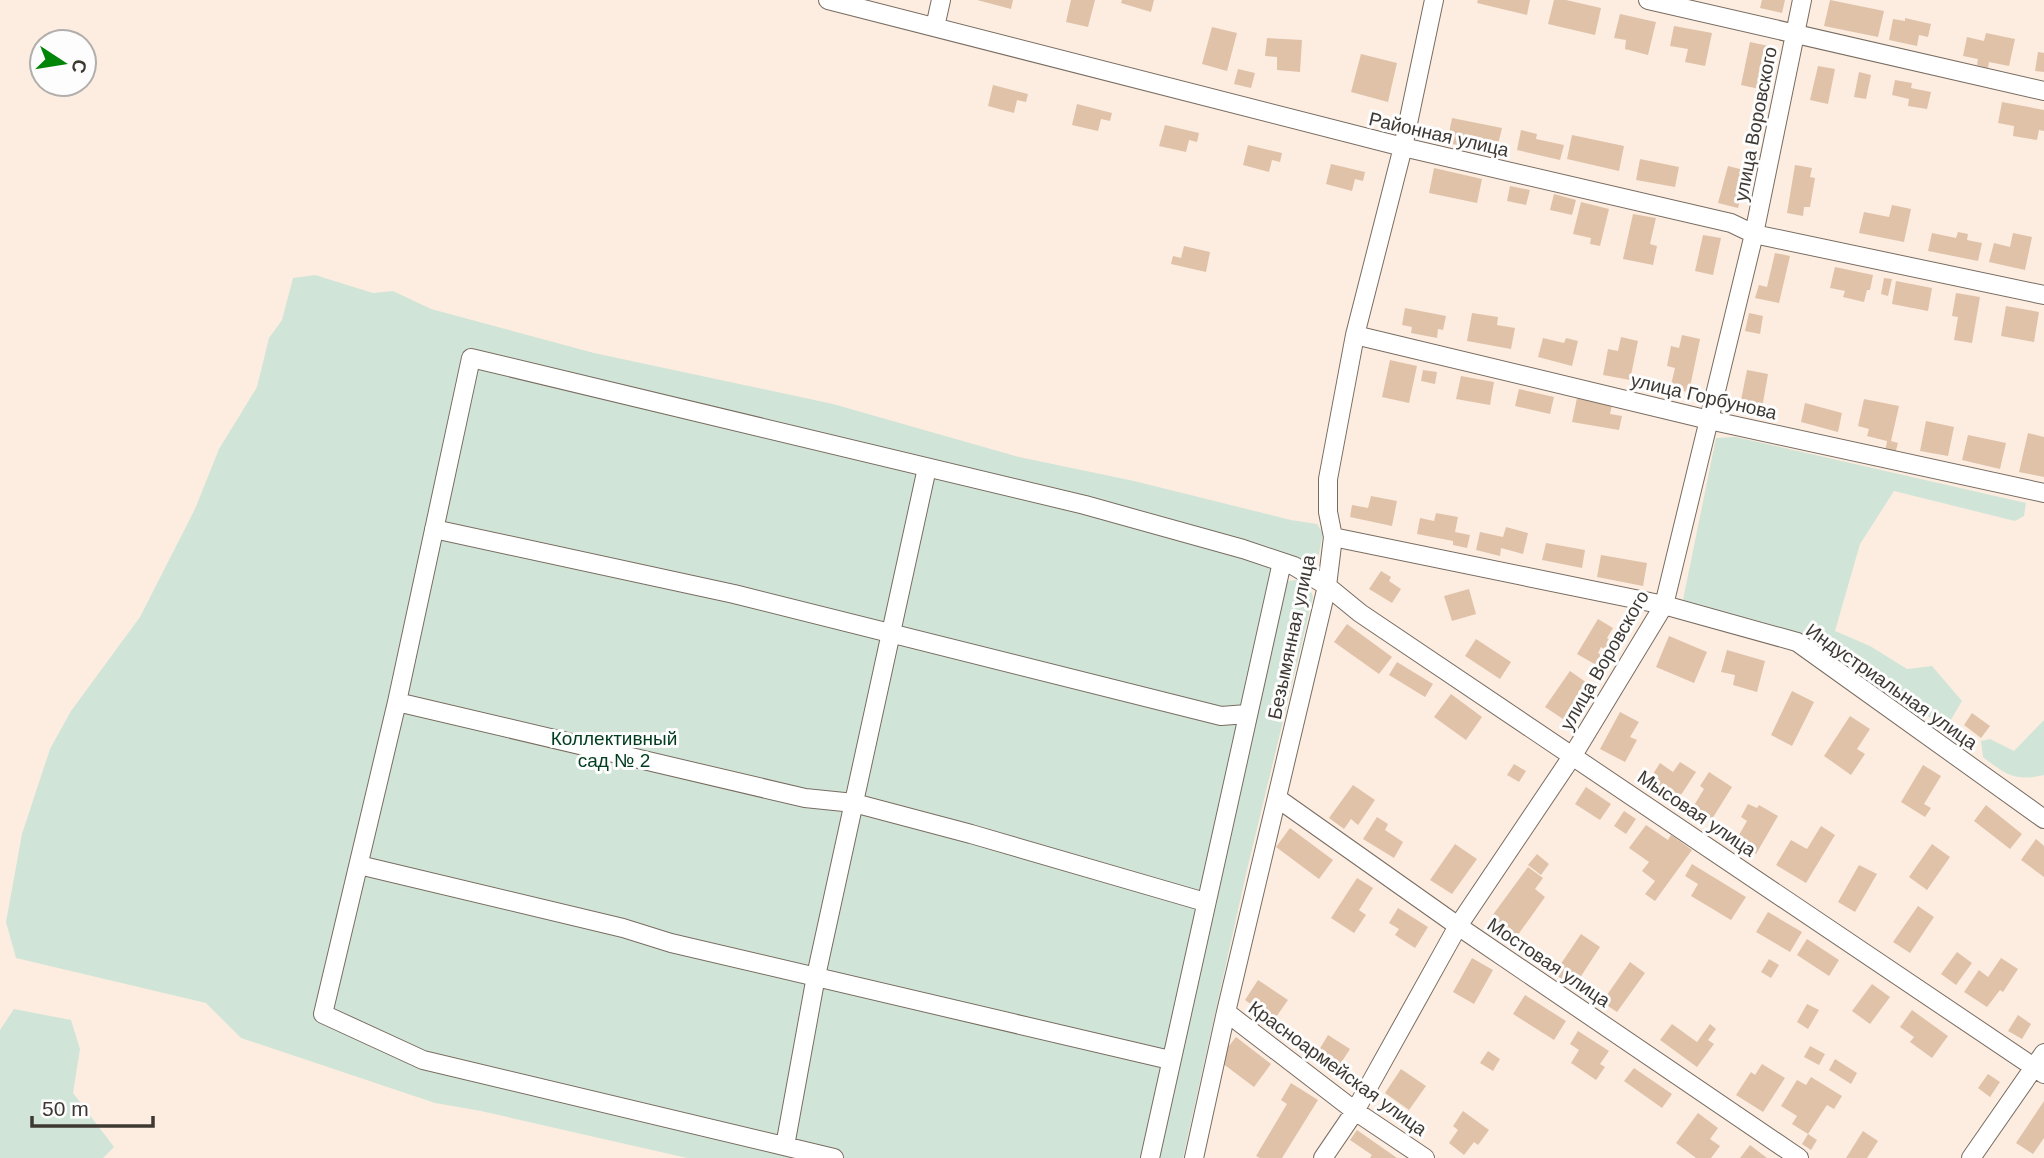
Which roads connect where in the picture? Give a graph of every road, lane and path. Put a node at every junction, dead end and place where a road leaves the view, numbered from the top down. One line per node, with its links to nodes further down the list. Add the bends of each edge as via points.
1 (828, 0): 6 (street, Районная улица)
2 (941, 0): 6 (street)
3 (1434, 0): 9 (street, Безымянная улица)
4 (1648, 0): 7 (street)
5 (1802, 0): 7 (street, улица Воровского)
6 (935, 27): 9 (street, Районная улица)
7 (1794, 34): 8 (street); 10 (street, улица Воровского)
8 (2044, 91)
9 (1403, 147): 10 (street, Районная улица, via 1731,223); 12 (street, Безымянная улица)
10 (1754, 234): 11 (street, Районная улица); 13 (street, улица Воровского)
11 (2044, 295)
12 (1355, 335): 13 (street, улица Горбунова); 17 (street, Безымянная улица, via 1328,479)
13 (1709, 420): 15 (street, улица Горбунова); 20 (street, улица Воровского)
14 (927, 468): 16 (street, Мысовая улица, via 471,358); 18 (street, Мысовая улица, via 1085,505); 21 (street)
15 (2044, 493)
16 (434, 529): 21 (street, via 734,594); 22 (street)
17 (1333, 537): 19 (street, Безымянная улица); 20 (street, Индустриальная улица)
18 (1282, 562): 19 (street, Мысовая улица); 23 (street)
19 (1327, 586): 24 (street, Мысовая улица, via 1360,613); 25 (street, Безымянная улица)
20 (1664, 605): 24 (street, улица Воровского); 27 (street, Индустриальная улица, via 1797,642)
21 (889, 634): 23 (street, via 1221,716); 26 (street)
22 (397, 702): 26 (street, via 805,798); 28 (street)
23 (1247, 714): 29 (street)
24 (1573, 755): 30 (street, улица Воровского); 34 (street, Мысовая улица)
25 (1277, 798): 30 (street, Мостовая улица); 32 (street, Безымянная улица)
26 (854, 803): 29 (street); 31 (street)
27 (2044, 818)
28 (359, 865): 31 (street); 36 (street, via 323,1014 423,1060)
29 (1205, 902): 33 (street)
30 (1458, 926): 35 (street, улица Воровского); 42 (street, Мостовая улица)
31 (816, 976): 33 (street); 36 (street)
32 (1226, 1012): 35 (street, Красноармейская улица); 39 (street, Безымянная улица)
33 (1170, 1060): 38 (street)
34 (2041, 1065): 43 (street)
35 (1355, 1111): 40 (street, улица Воровского); 41 (street, Красноармейская улица)
36 (785, 1146): 37 (street)
37 (834, 1158)
38 (1150, 1158)
39 (1194, 1158)
40 (1323, 1158)
41 (1425, 1158)
42 (1799, 1158)
43 (1972, 1158)

